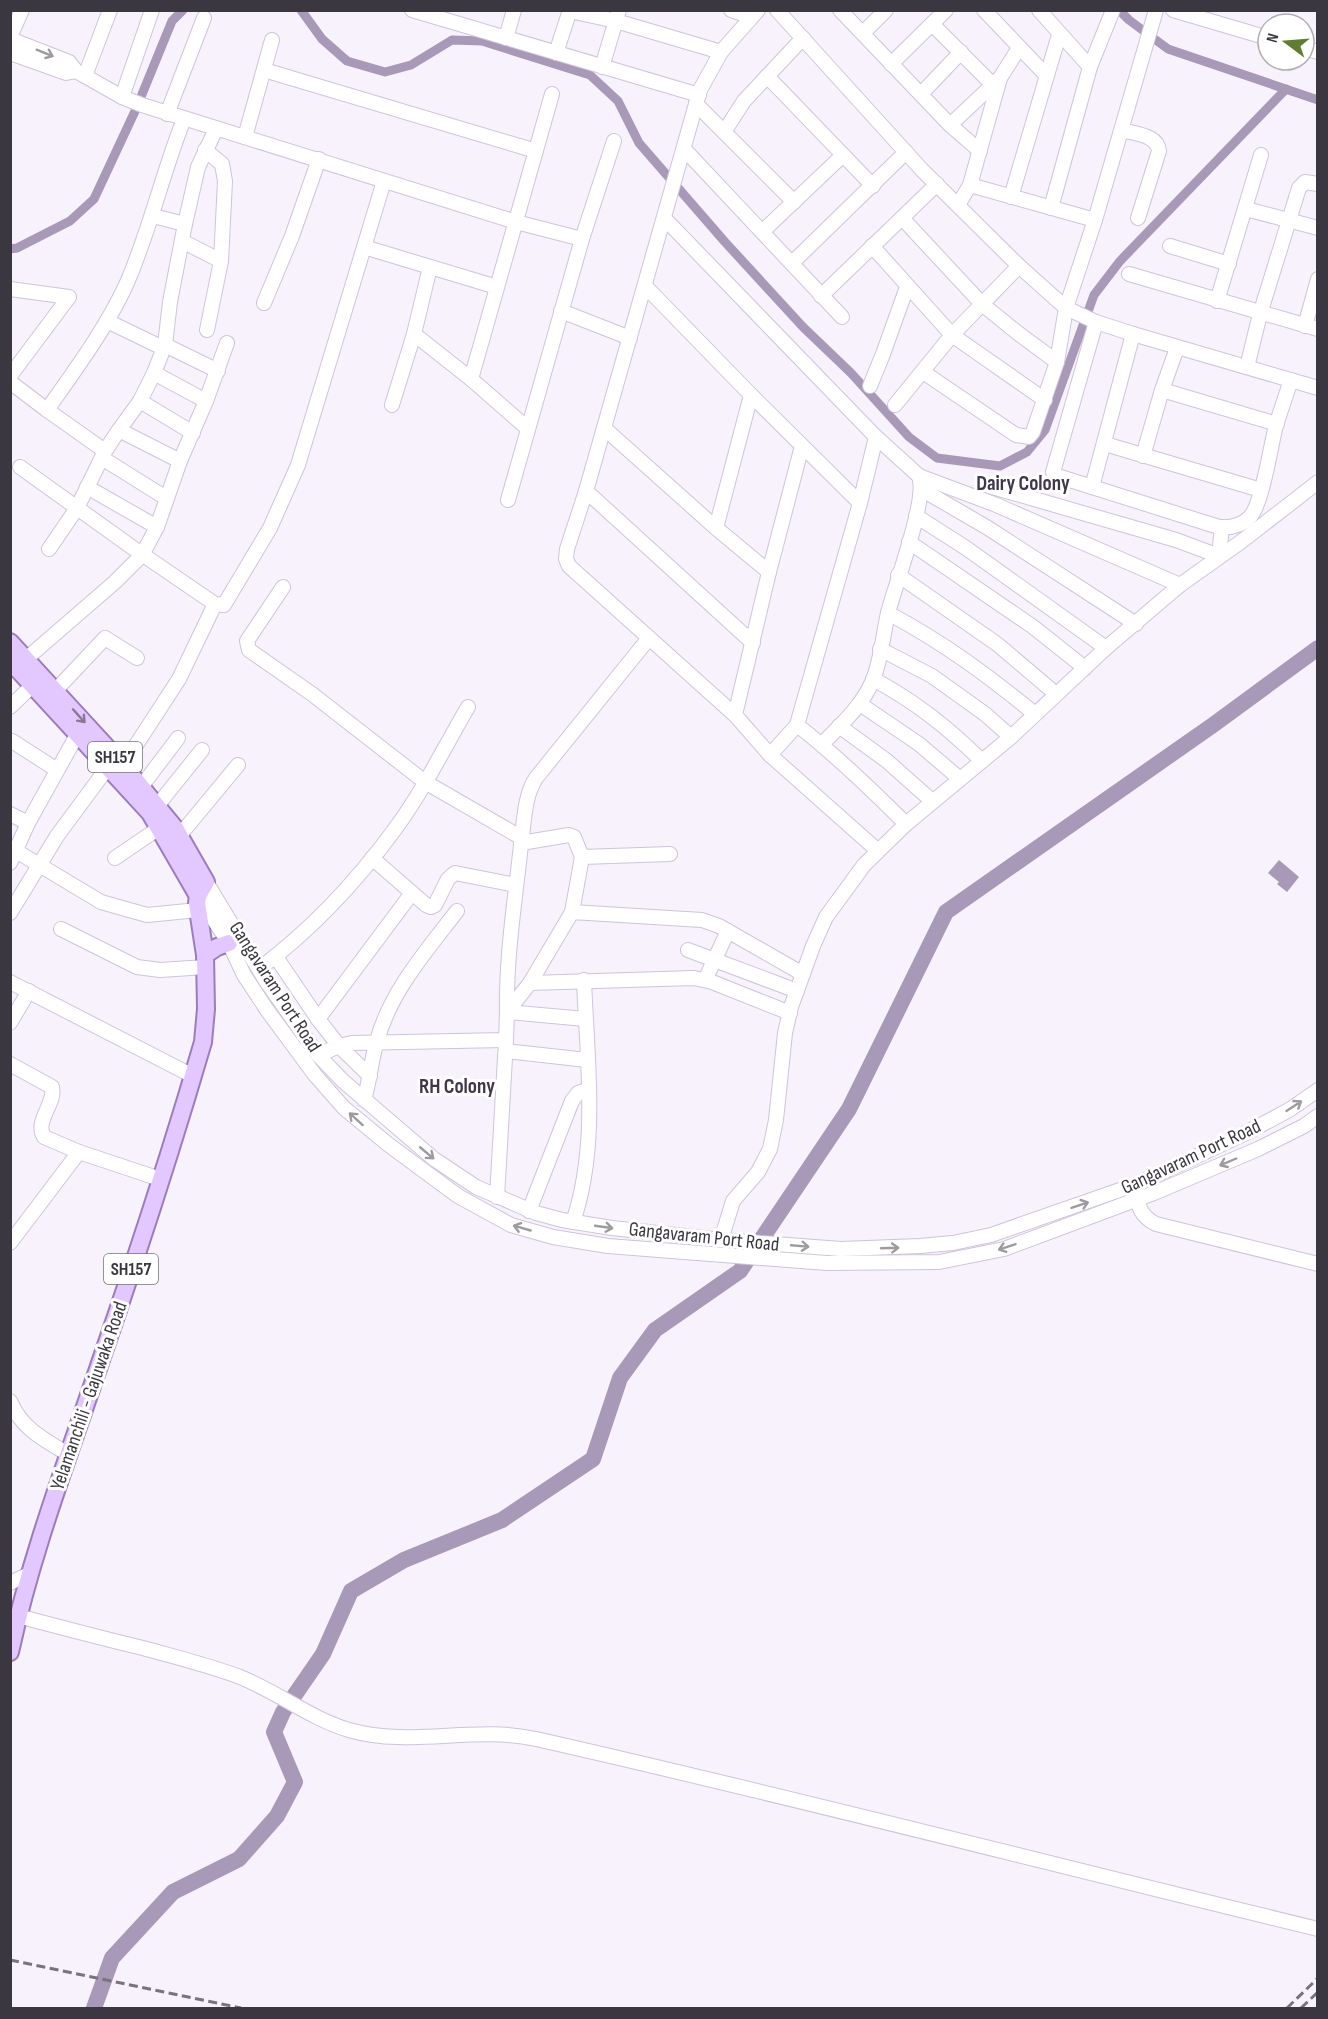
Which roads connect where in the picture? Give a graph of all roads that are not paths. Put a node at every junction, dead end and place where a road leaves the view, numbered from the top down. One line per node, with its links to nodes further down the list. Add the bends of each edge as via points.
1 (22, 10): 24 (street)
2 (110, 10): 37 (street)
3 (152, 10): 44 (street)
4 (412, 10): 25 (street)
5 (514, 10): 25 (street)
6 (731, 10): 17 (street)
7 (777, 10): 26 (street)
8 (840, 10): 21 (street)
9 (886, 10): 21 (street)
10 (946, 10): 20 (street)
11 (984, 10): 28 (street)
12 (1039, 10): 23 (street)
13 (1113, 10): 35 (street)
14 (1156, 10): 49 (street)
15 (1173, 10): 22 (street)
16 (570, 11): 18 (street); 32 (street)
17 (755, 14): 29 (street)
18 (618, 16): 29 (street); 34 (street)
19 (204, 18): 45 (street)
20 (932, 24): 30 (street); 33 (street)
21 (863, 33): 33 (street)
22 (1256, 34)
23 (1059, 35): 35 (street); 38 (street)
24 (10, 38): 37 (street, one-way to 37, via 69,62)
25 (506, 38): 32 (street)
26 (803, 38): 39 (street); 57 (street)
27 (272, 40): 36 (street)
28 (1019, 48): 38 (street); 40 (street)
29 (721, 52): 43 (street, via 705,77)
30 (961, 52): 40 (street); 42 (street)
31 (10, 53): 37 (street, via 66,73)
32 (556, 53): 34 (street)
33 (891, 64): 42 (street)
34 (602, 67): 43 (street)
35 (1090, 67): 69 (street)
36 (264, 70): 51 (street); 55 (street)
37 (81, 73): 44 (street)
38 (1046, 75): 66 (street)
39 (767, 76): 50 (street, via 744,100); 59 (street)
40 (996, 82): 47 (street); 56 (street)
41 (552, 94): 55 (street)
42 (921, 94): 47 (street)
43 (697, 100): 50 (street); 53 (street)
44 (131, 101): 45 (street)
45 (167, 114): 46 (street)
46 (184, 119): 48 (street); 71 (street)
47 (950, 125): 56 (street)
48 (216, 129): 51 (street); 54 (street)
49 (1122, 130): 73 (street, via 1153,139 1159,146); 76 (street)
50 (724, 132): 67 (street)
51 (245, 138): 60 (street)
52 (614, 141): 81 (street)
53 (684, 149): 74 (street); 80 (street)
54 (205, 150): 78 (street); 86 (street, via 222,164 224,171)
55 (536, 151): 77 (street)
56 (980, 151): 64 (street)
57 (906, 152): 62 (street); 65 (street)
58 (1261, 155): 70 (street)
59 (842, 156): 65 (street); 67 (street)
60 (319, 159): 61 (street); 99 (street)
61 (384, 181): 77 (street); 85 (street)
62 (937, 184): 68 (street); 72 (street)
63 (1317, 184): 75 (street, via 1302,184)
64 (970, 185): 66 (street); 68 (street)
65 (873, 186): 87 (street)
66 (1011, 197): 69 (street)
67 (794, 202): 80 (street)
68 (958, 205): 89 (street)
69 (1051, 208): 76 (street)
70 (1246, 209): 75 (street); 88 (street)
71 (153, 216): 78 (street); 105 (street)
72 (902, 218): 83 (street); 100 (street)
73 (1138, 218)
74 (665, 219): 93 (street); 140 (street)
75 (1288, 219): 79 (street); 103 (street)
76 (1095, 220): 101 (street)
77 (516, 222): 81 (street); 95 (street)
78 (185, 224): 82 (street)
79 (1317, 228)
80 (763, 231): 87 (street)
81 (582, 239): 102 (street)
82 (182, 241): 86 (street); 114 (street)
83 (872, 246): 94 (street); 97 (street)
84 (1170, 246): 88 (street)
85 (364, 247): 90 (street); 170 (street, via 290,485 227,602 222,606)
86 (221, 261): 108 (street)
87 (792, 263): 97 (street)
88 (1229, 264): 98 (street)
89 (1019, 266): 100 (street); 101 (street)
90 (430, 267): 95 (street); 109 (street)
91 (1129, 274): 98 (street)
92 (1317, 279): 107 (street)
93 (645, 286): 112 (street); 128 (street)
94 (907, 286): 111 (street); 125 (street)
95 (497, 287): 122 (street)
96 (10, 289): 121 (street, via 69,297)
97 (821, 296): 104 (street)
98 (1217, 301): 103 (street)
99 (264, 303)
100 (982, 303): 111 (street); 116 (street)
101 (1072, 310): 106 (street); 116 (street)
102 (561, 311): 112 (street); 136 (street)
103 (1260, 314): 107 (street); 117 (street)
104 (842, 316)
105 (107, 321): 114 (street); 134 (street)
106 (1095, 322): 110 (street); 150 (street, via 1053,472 1057,477)
107 (1311, 327)
108 (207, 330)
109 (414, 333): 122 (street); 132 (street)
110 (1133, 334): 115 (street); 141 (street)
111 (952, 335): 119 (street); 130 (street)
112 (630, 338): 137 (street)
113 (227, 343): 118 (street)
114 (164, 346): 118 (street); 120 (street)
115 (1177, 348): 117 (street); 127 (street)
116 (1057, 362): 130 (street)
117 (1247, 367): 123 (street)
118 (218, 371): 131 (street)
119 (923, 372): 130 (street, via 1023,437 1033,432); 133 (street)
120 (154, 373): 129 (street); 131 (street)
121 (10, 376)
122 (471, 379): 136 (street)
123 (1291, 380): 126 (street); 135 (street)
124 (10, 382): 134 (street)
125 (870, 386)
126 (1317, 387)
127 (1162, 390): 135 (street); 144 (street)
128 (751, 395): 142 (street); 161 (street)
129 (140, 400): 138 (street); 139 (street)
130 (1045, 400)
131 (206, 401): 139 (street)
132 (392, 405)
133 (895, 405)
134 (46, 410): 143 (street)
135 (1276, 424): 152 (street)
136 (527, 428): 155 (street)
137 (604, 428): 153 (street); 161 (street)
138 (119, 430): 143 (street); 145 (street)
139 (193, 433): 145 (street)
140 (876, 438): 147 (street); 156 (street)
141 (1105, 444): 144 (street); 150 (street)
142 (802, 446): 156 (street); 166 (street)
143 (104, 455): 151 (street); 154 (street)
144 (1143, 456): 152 (street)
145 (180, 461): 154 (street)
146 (20, 467): 157 (street)
147 (920, 482): 158 (street); 168 (street, via 994,504); 172 (street)
148 (1317, 482): 165 (street)
149 (989, 486): 165 (street)
150 (1092, 487): 160 (street)
151 (87, 488): 157 (street); 159 (street)
152 (1261, 490): 160 (street, via 1251,518 1239,525)
153 (586, 491): 173 (street, via 567,549 569,566); 175 (street)
154 (166, 498): 159 (street)
155 (508, 500)
156 (860, 503): 190 (street)
157 (77, 508): 163 (street); 164 (street)
158 (916, 516): 162 (street); 176 (street)
159 (157, 527): 164 (street)
160 (1222, 527): 165 (street)
161 (716, 528): 166 (street)
162 (909, 542): 167 (street); 180 (street, via 1032,626)
163 (48, 549)
164 (142, 555): 170 (street); 179 (street, via 115,582)
165 (1219, 556): 168 (street)
166 (769, 572): 175 (street)
167 (898, 576): 171 (street); 184 (street, via 997,644)
168 (1180, 585): 172 (street)
169 (283, 587): 204 (street, via 247,641 249,650)
170 (215, 604): 201 (street, via 179,679)
171 (888, 613): 177 (street); 188 (street, via 982,670)
172 (1136, 624): 176 (street)
173 (649, 638): 189 (street); 213 (street, via 531,785)
174 (10, 642): 179 (main road, Yelamanchili - Gajuwaka Road / SH157)
175 (753, 643): 189 (street)
176 (1106, 648): 180 (street)
177 (880, 649): 181 (street); 193 (street, via 932,676)
178 (137, 658): 183 (street, via 105,638)
179 (18, 660): 182 (main road, Yelamanchili - Gajuwaka Road / SH157); 183 (main road, Yelamanchili - Gajuwaka Road / SH157)
180 (1085, 668): 184 (street)
181 (873, 679): 185 (street); 199 (street, via 921,706)
182 (33, 685): 186 (street); 192 (main road, Yelamanchili - Gajuwaka Road / SH157)
183 (55, 691): 201 (main road, Yelamanchili - Gajuwaka Road / SH157, one-way to 201)
184 (1056, 694): 188 (street)
185 (860, 704): 191 (street); 203 (street, via 920,744)
186 (10, 707)
187 (468, 707): 204 (street)
188 (1035, 714): 193 (street)
189 (735, 716): 198 (street)
190 (797, 725): 196 (street); 198 (street)
191 (839, 726): 196 (street); 206 (street)
192 (77, 735): 201 (main road, Yelamanchili - Gajuwaka Road / SH157); 202 (street)
193 (1011, 737): 199 (street)
194 (178, 738): 205 (street)
195 (12, 741): 202 (street)
196 (822, 744): 210 (street)
197 (202, 750): 207 (street)
198 (770, 755): 214 (street)
199 (982, 761): 203 (street)
200 (238, 765): 212 (street)
201 (115, 766): 205 (main road, Yelamanchili - Gajuwaka Road / SH157); 211 (main road, Yelamanchili - Gajuwaka Road / SH157); 220 (street)
202 (57, 770): 209 (street)
203 (960, 779): 206 (street)
204 (425, 782): 213 (street); 219 (street)
205 (141, 787): 207 (main road, Yelamanchili - Gajuwaka Road / SH157)
206 (932, 801): 210 (street)
207 (157, 806): 212 (main road, Yelamanchili - Gajuwaka Road / SH157)
208 (10, 814): 209 (street)
209 (28, 823): 216 (street)
210 (906, 824): 214 (street)
211 (159, 828): 218 (street); 223 (main road, Yelamanchili - Gajuwaka Road / SH157)
212 (180, 835): 223 (main road, Yelamanchili - Gajuwaka Road / SH157)
213 (521, 840): 217 (street, via 569,834); 221 (street)
214 (875, 851): 235 (street, via 826,917)
215 (670, 854): 217 (street)
216 (13, 857): 220 (street)
217 (582, 857): 225 (street)
218 (115, 858)
219 (372, 858): 222 (street); 231 (street, via 340,896)
220 (39, 864): 223 (street, via 101,902 147,915); 226 (street)
221 (516, 885): 222 (street, via 455,873 433,906); 242 (street, via 506,981)
222 (412, 893): 244 (street)
223 (201, 896): 229 (street, Gangavaram Port Road); 233 (main road, Yelamanchili - Gajuwaka Road / SH157); 234 (street, Gangavaram Port Road)
224 (457, 911): 247 (street, via 406,980)
225 (572, 912): 228 (street, via 694,918); 239 (street)
226 (10, 913)
227 (61, 929): 233 (street, via 137,967 171,970)
228 (728, 931): 232 (street); 235 (street)
229 (229, 944): 233 (main road, via 217,947); 260 (street, Gangavaram Port Road, one-way to 229, via 344,1108 315,1075 253,989)
230 (688, 950): 232 (street)
231 (276, 957): 234 (street); 244 (street)
232 (713, 959): 237 (street); 241 (street)
233 (205, 961): 253 (main road, Yelamanchili - Gajuwaka Road / SH157, via 203,1042)
234 (259, 969): 250 (street, Gangavaram Port Road)
235 (803, 974): 241 (street)
236 (584, 980): 237 (street); 239 (street); 245 (street)
237 (705, 980): 243 (street)
238 (10, 982): 240 (street)
239 (530, 983): 242 (street)
240 (29, 991): 246 (street); 253 (street)
241 (797, 991): 243 (street)
242 (507, 1012): 245 (street); 249 (street)
243 (790, 1013): 268 (street, via 770,1149 758,1173 728,1213)
244 (318, 1019): 248 (street)
245 (585, 1019): 251 (street)
246 (10, 1023)
247 (376, 1041): 248 (street); 249 (street); 254 (street)
248 (339, 1046): 250 (street); 254 (street)
249 (506, 1046): 251 (street); 264 (street)
250 (318, 1055): 257 (street, Gangavaram Port Road)
251 (587, 1060): 255 (street)
252 (10, 1064): 261 (street, via 52,1087 42,1133 50,1141)
253 (193, 1076): 262 (main road, Yelamanchili - Gajuwaka Road / SH157)
254 (370, 1076): 257 (street)
255 (589, 1089): 266 (street, via 578,1093 572,1101); 267 (street, via 588,1158)
256 (1317, 1090): 263 (street, Gangavaram Port Road, one-way to 256, via 1248,1132)
257 (364, 1100): 259 (street, Gangavaram Port Road)
258 (1317, 1116): 265 (street, Gangavaram Port Road, one-way to 265, via 1257,1149)
259 (400, 1131): 260 (street); 264 (street, Gangavaram Port Road, one-way to 264, via 434,1159)
260 (388, 1145): 265 (street, Gangavaram Port Road, one-way to 260, via 1004,1249 958,1259 833,1263 725,1257 608,1246 511,1225 458,1196)
261 (79, 1152): 262 (street); 269 (street)
262 (160, 1179): 272 (main road, Yelamanchili - Gajuwaka Road / SH157)
263 (1137, 1184): 265 (street); 268 (street, Gangavaram Port Road, one-way to 263, via 832,1249 953,1243 991,1235)
264 (497, 1197): 266 (street, Gangavaram Port Road)
265 (1137, 1199): 270 (street, via 1143,1215 1156,1224)
266 (533, 1200): 267 (street, Gangavaram Port Road)
267 (576, 1212): 268 (street, Gangavaram Port Road, one-way to 268)
268 (724, 1240)
269 (10, 1243)
270 (1317, 1264)
271 (11, 1406): 272 (street, via 25,1426)
272 (68, 1454): 273 (main road, Yelamanchili - Gajuwaka Road / SH157)
273 (29, 1574): 274 (street); 275 (main road, Yelamanchili - Gajuwaka Road / SH157)
274 (10, 1583)
275 (18, 1616): 276 (main road, Yelamanchili - Gajuwaka Road / SH157); 277 (street, via 238,1676 307,1713 374,1736 488,1733 534,1738)
276 (10, 1652)
277 (1317, 1929)

